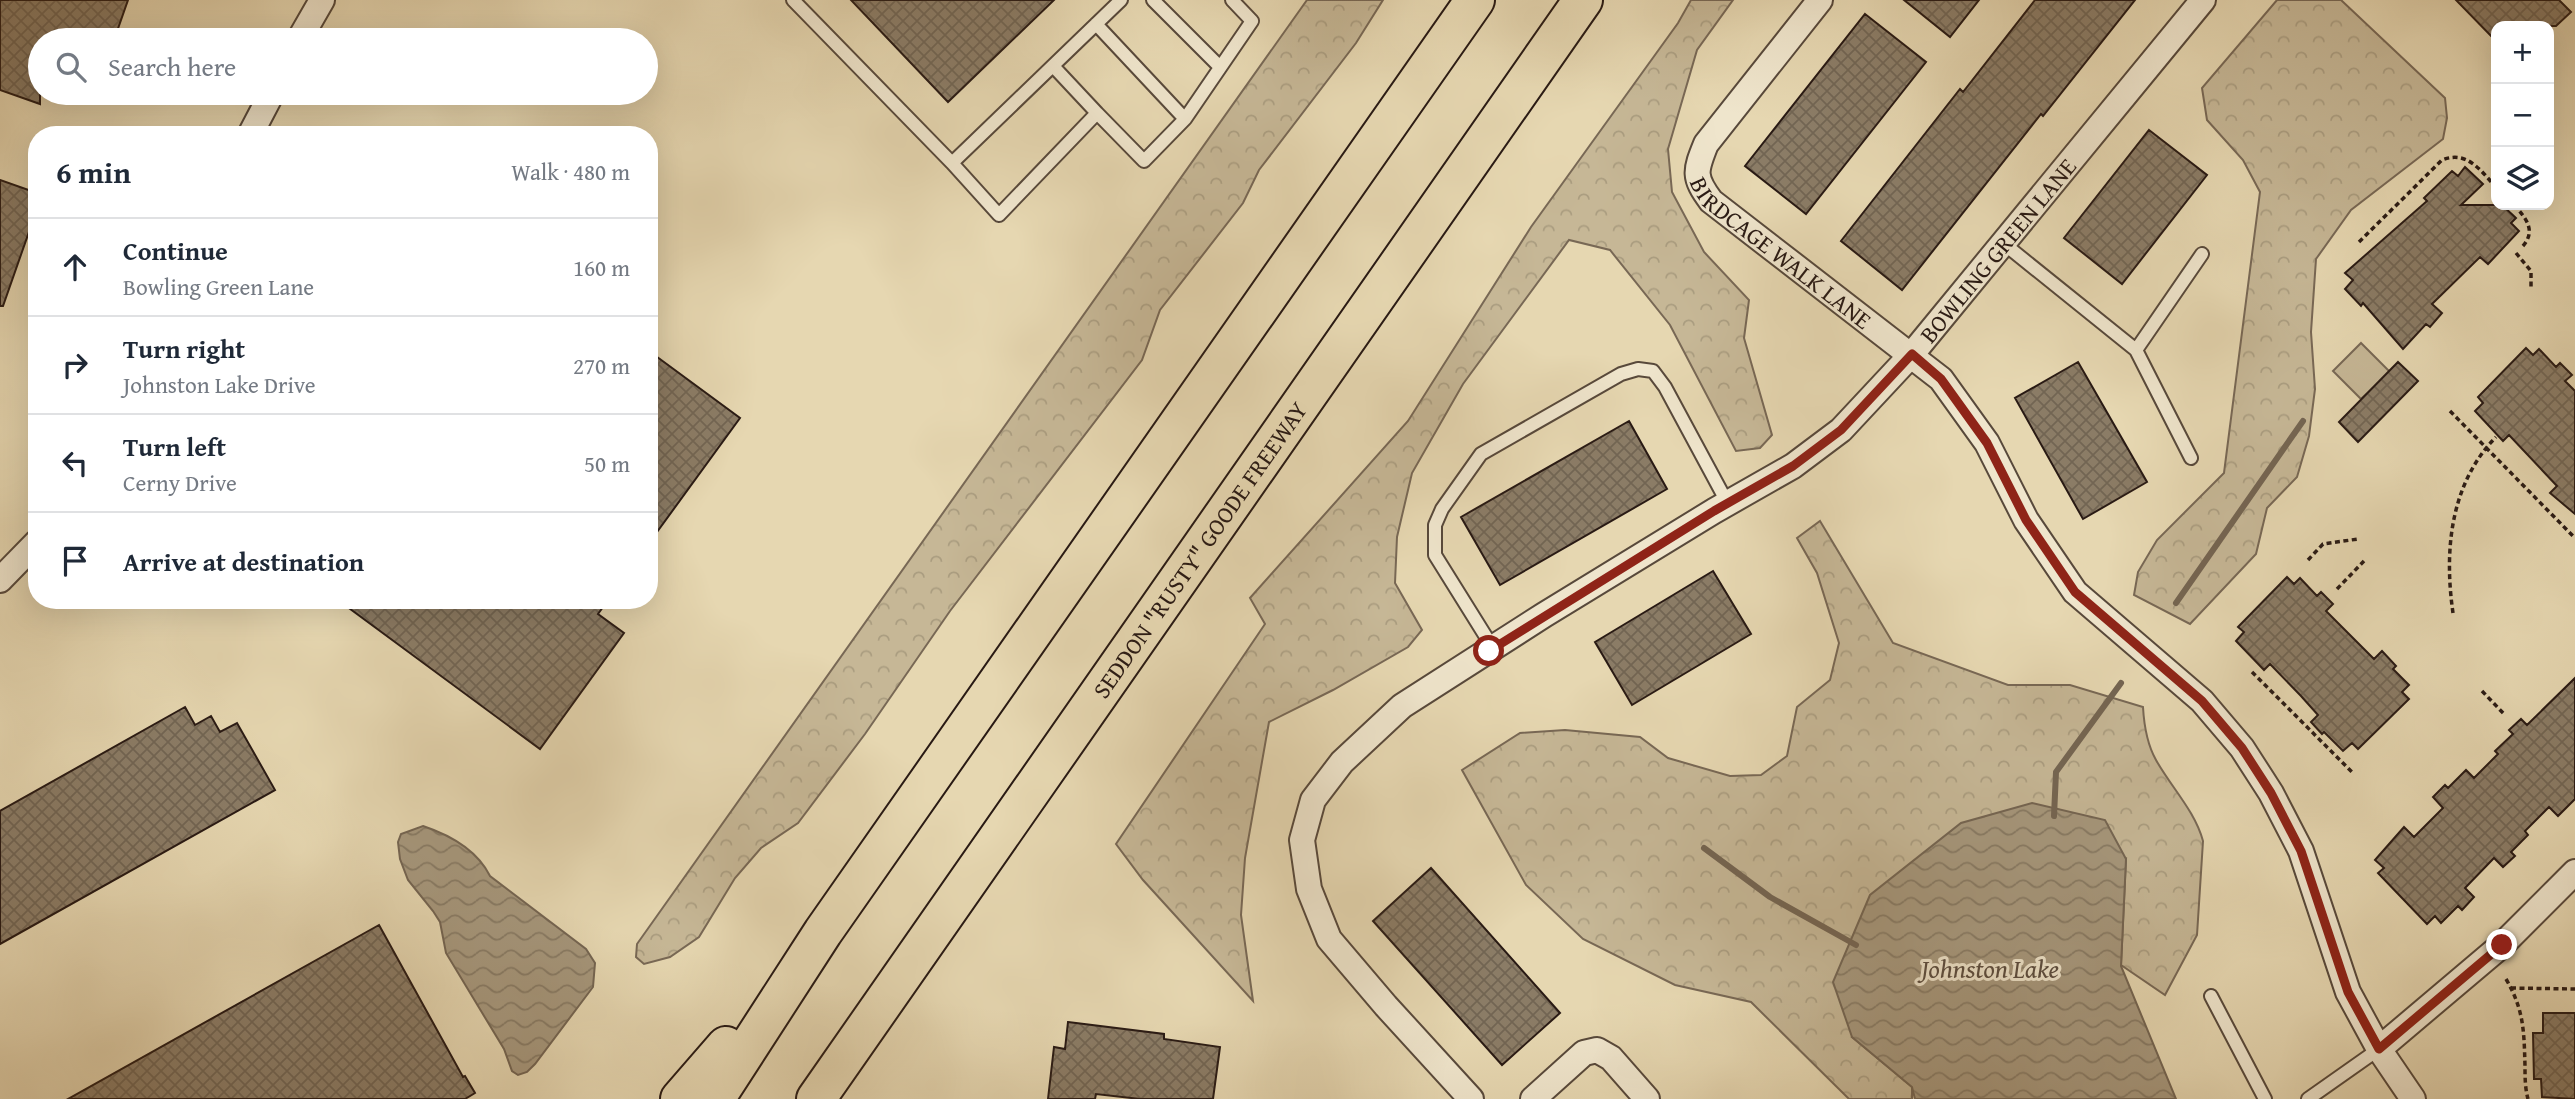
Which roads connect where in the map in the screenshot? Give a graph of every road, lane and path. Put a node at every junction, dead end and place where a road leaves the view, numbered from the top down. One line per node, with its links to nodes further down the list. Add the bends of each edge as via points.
1 (323, 0): 11 (street)
2 (793, 0): 18 (lane)
3 (1121, 0): 10 (lane)
4 (1153, 0): 13 (lane)
5 (1232, 0): 13 (lane, via 1252,22)
6 (1475, 0): 48 (highway)
7 (1583, 0): 56 (highway, SEDDON "RUSTY" GOODE FREEWAY)
8 (1819, 0): 28 (street, BIRDCAGE WALK LANE, via 1706,144 1697,167 1698,184 1712,201)
9 (2203, 0): 22 (street, BOWLING GREEN LANE)
10 (1096, 24): 12 (lane); 16 (lane)
11 (306, 28)
12 (1053, 66): 15 (lane); 18 (lane)
13 (1220, 66): 16 (lane)
14 (266, 105): 17 (street)
15 (1097, 113): 16 (lane, via 1144,161); 18 (lane, via 999,215)
16 (1185, 119)
17 (255, 126)
18 (952, 163)
19 (2491, 182): 21 (path, via 2469,159 2442,160)
20 (2519, 210): 23 (path, via 2530,227)
21 (2359, 242)
22 (2003, 243): 27 (lane); 28 (street, BOWLING GREEN LANE)
23 (2522, 247)
24 (2516, 253): 26 (path, via 2531,271)
25 (2202, 254): 27 (lane)
26 (2531, 289)
27 (2136, 350): 32 (lane)
28 (1912, 354): 33 (street, BOWLING GREEN LANE, via 1841,430 1793,466); 53 (street, via 1941,379 1987,443 2026,520 2075,592 2202,701 2242,748 2301,851 2348,992)
29 (2450, 411): 31 (path)
30 (2496, 437): 31 (path)
31 (2486, 447): 34 (path); 41 (path, via 2463,488 2452,523 2448,557)
32 (2191, 458)
33 (1728, 504): 42 (street, BOWLING GREEN LANE); 42 (lane, via 1653,371 1621,374 1480,454 1442,509 1435,524 1434,546 1435,555)
34 (2574, 537)
35 (2358, 539): 37 (path, via 2323,544)
36 (28, 551): 39 (street)
37 (2308, 560)
38 (2364, 561): 40 (path)
39 (0, 580)
40 (2337, 589)
41 (2453, 613)
42 (1493, 648): 57 (street, BOWLING GREEN LANE, via 1402,706 1342,762 1313,800 1302,840 1309,889 1329,939)
43 (2252, 673): 46 (path)
44 (2482, 691): 45 (path)
45 (2504, 714)
46 (2352, 772)
47 (2575, 872): 53 (street, via 2502,945)
48 (823, 932): 54 (highway); 55 (highway)
49 (2506, 979): 50 (path)
50 (2511, 988): 51 (path); 63 (path, via 2523,1019)
51 (2575, 989)
52 (2211, 996): 60 (lane)
53 (2379, 1049): 61 (lane); 62 (street)
54 (680, 1099)
55 (715, 1099)
56 (816, 1099)
57 (1471, 1099)
58 (1533, 1099): 59 (street, via 1584,1053 1597,1050 1611,1058)
59 (1647, 1099)
60 (2265, 1099)
61 (2308, 1099)
62 (2413, 1099)
63 (2528, 1099)

